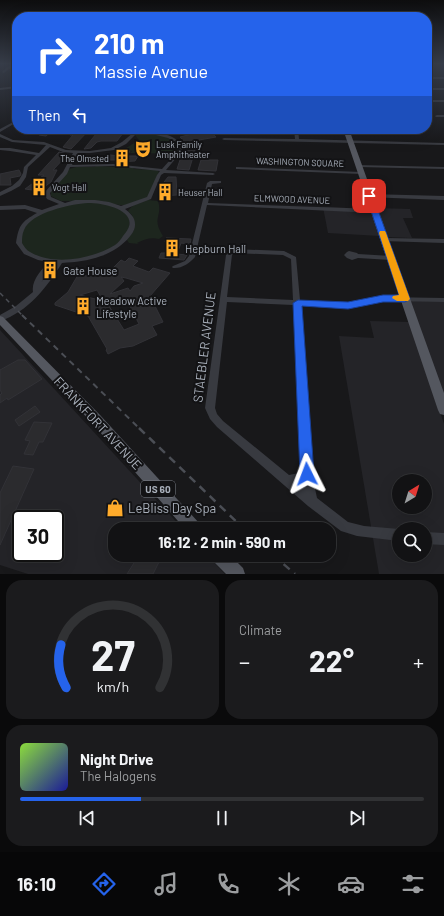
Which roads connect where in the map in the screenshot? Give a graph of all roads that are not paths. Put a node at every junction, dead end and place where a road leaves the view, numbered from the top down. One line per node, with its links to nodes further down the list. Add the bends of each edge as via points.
1 (432, 101): 2 (street)
2 (444, 101)
3 (437, 116): 4 (street)
4 (444, 116)
5 (12, 124): 6 (street)
6 (0, 132)
7 (132, 134): 18 (street, via 123,144 107,150)
8 (149, 134): 24 (street, via 171,136 179,143 180,151)
9 (296, 134): 13 (street)
10 (348, 134): 14 (main road)
11 (0, 136): 16 (street)
12 (224, 139): 13 (street)
13 (297, 141): 14 (street)
14 (351, 143): 15 (street); 23 (main road)
15 (444, 144)
16 (49, 145): 18 (street); 19 (street)
17 (0, 149): 19 (street)
18 (76, 152): 20 (street)
19 (40, 154): 27 (street, via 26,167 26,175 20,183)
20 (69, 166): 24 (street, via 124,166); 30 (street, via 47,194 49,198)
21 (238, 168): 23 (street, WASHINGTON SQUARE)
22 (444, 168): 23 (street, WASHINGTON SQUARE)
23 (360, 169): 28 (main road)
24 (162, 170): 25 (street); 33 (street, via 150,198)
25 (213, 174)
26 (218, 182): 42 (street, via 210,183 192,257)
27 (0, 194)
28 (369, 196): 29 (street); 34 (main road)
29 (444, 198)
30 (65, 204): 33 (street, via 95,202); 36 (street)
31 (209, 204): 34 (street, ELMWOOD AVENUE)
32 (0, 208): 36 (street, via 24,207)
33 (122, 208): 41 (street, via 129,214 132,224 129,235 121,243 92,258)
34 (375, 211): 37 (main road)
35 (0, 212): 36 (street, via 20,210)
36 (39, 214): 41 (street, via 20,230 18,245 31,257)
37 (385, 240): 38 (street); 40 (main road)
38 (444, 241)
39 (356, 256): 40 (street)
40 (391, 258): 44 (main road)
41 (54, 264): 47 (street, via 29,301)
42 (175, 267)
43 (223, 299): 46 (street); 46 (street, STAEBLER AVENUE, via 229,256 234,251 284,252 293,256 295,260); 50 (street, STAEBLER AVENUE, via 211,413 220,424)
44 (405, 299): 45 (street); 46 (street, via 383,299 348,306); 48 (main road)
45 (444, 300)
46 (298, 303): 49 (street)
47 (0, 318): 52 (main road, FRANKFORT AVENUE / US 60)
48 (444, 410)
49 (307, 474): 50 (street); 51 (street)
50 (288, 481): 51 (street, STAEBLER AVENUE)
51 (312, 502): 53 (street, STAEBLER AVENUE, via 346,527)
52 (189, 522)
53 (392, 534)
54 (432, 538): 55 (street)
55 (444, 539)
56 (226, 562): 57 (main road)
57 (237, 574)

